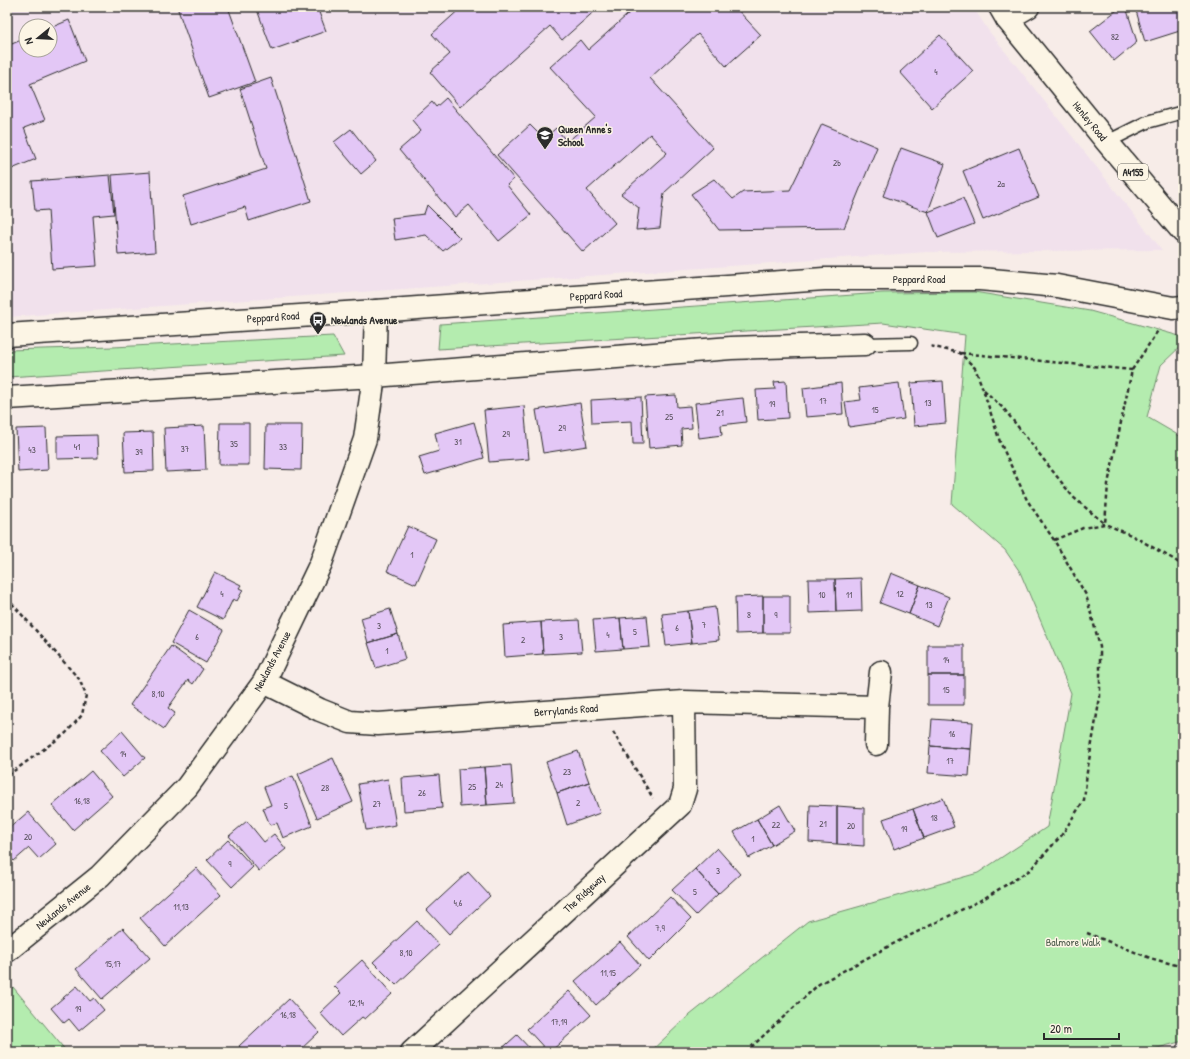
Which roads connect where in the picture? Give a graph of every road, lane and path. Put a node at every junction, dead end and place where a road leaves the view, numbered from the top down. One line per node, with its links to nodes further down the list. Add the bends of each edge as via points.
1 (1028, 7): 2 (street)
2 (1003, 13): 4 (street, Henley Road / A4155)
3 (1183, 112): 4 (lane, via 1147,122)
4 (1106, 142): 5 (street, Henley Road / A4155)
5 (1183, 232)
6 (1178, 307): 7 (street, Peppard Road, via 1057,286 980,279 832,279); 12 (path)
7 (376, 311): 8 (street, Peppard Road); 13 (street, Newlands Avenue)
8 (7, 334)
9 (910, 343): 10 (lane); 11 (path)
10 (865, 344): 13 (street, via 731,348)
11 (960, 353): 12 (path); 14 (path, via 975,368)
12 (1132, 370): 16 (path, via 1108,484)
13 (374, 376): 15 (street); 21 (street, Newlands Avenue, via 365,439 321,563)
14 (983, 389): 16 (path, via 1004,409 1073,497); 17 (path, via 1000,442 1024,494)
15 (7, 398)
16 (1105, 524): 17 (path, via 1083,528); 18 (path, via 1131,535)
17 (1054, 540): 32 (path, via 1086,595 1100,647 1100,697 1084,800 1061,836 1030,870 983,900 819,984)
18 (1183, 567)
19 (7, 598): 26 (path, via 79,680 86,695 82,715 66,733)
20 (881, 672): 23 (street)
21 (264, 682): 24 (street, Berrylands Road, via 350,722 378,724); 29 (street, Newlands Avenue, via 187,787 100,876)
22 (684, 702): 23 (street, Berrylands Road); 24 (street, Berrylands Road); 27 (street, The Ridgeway, via 685,789 680,806)
23 (877, 707): 25 (street)
24 (599, 708): 27 (path)
25 (876, 744)
26 (7, 776)
27 (666, 819): 31 (street, The Ridgeway)
28 (1086, 933): 30 (path, via 1150,958)
29 (8, 951)
30 (1183, 967)
31 (412, 1052)
32 (746, 1052)

